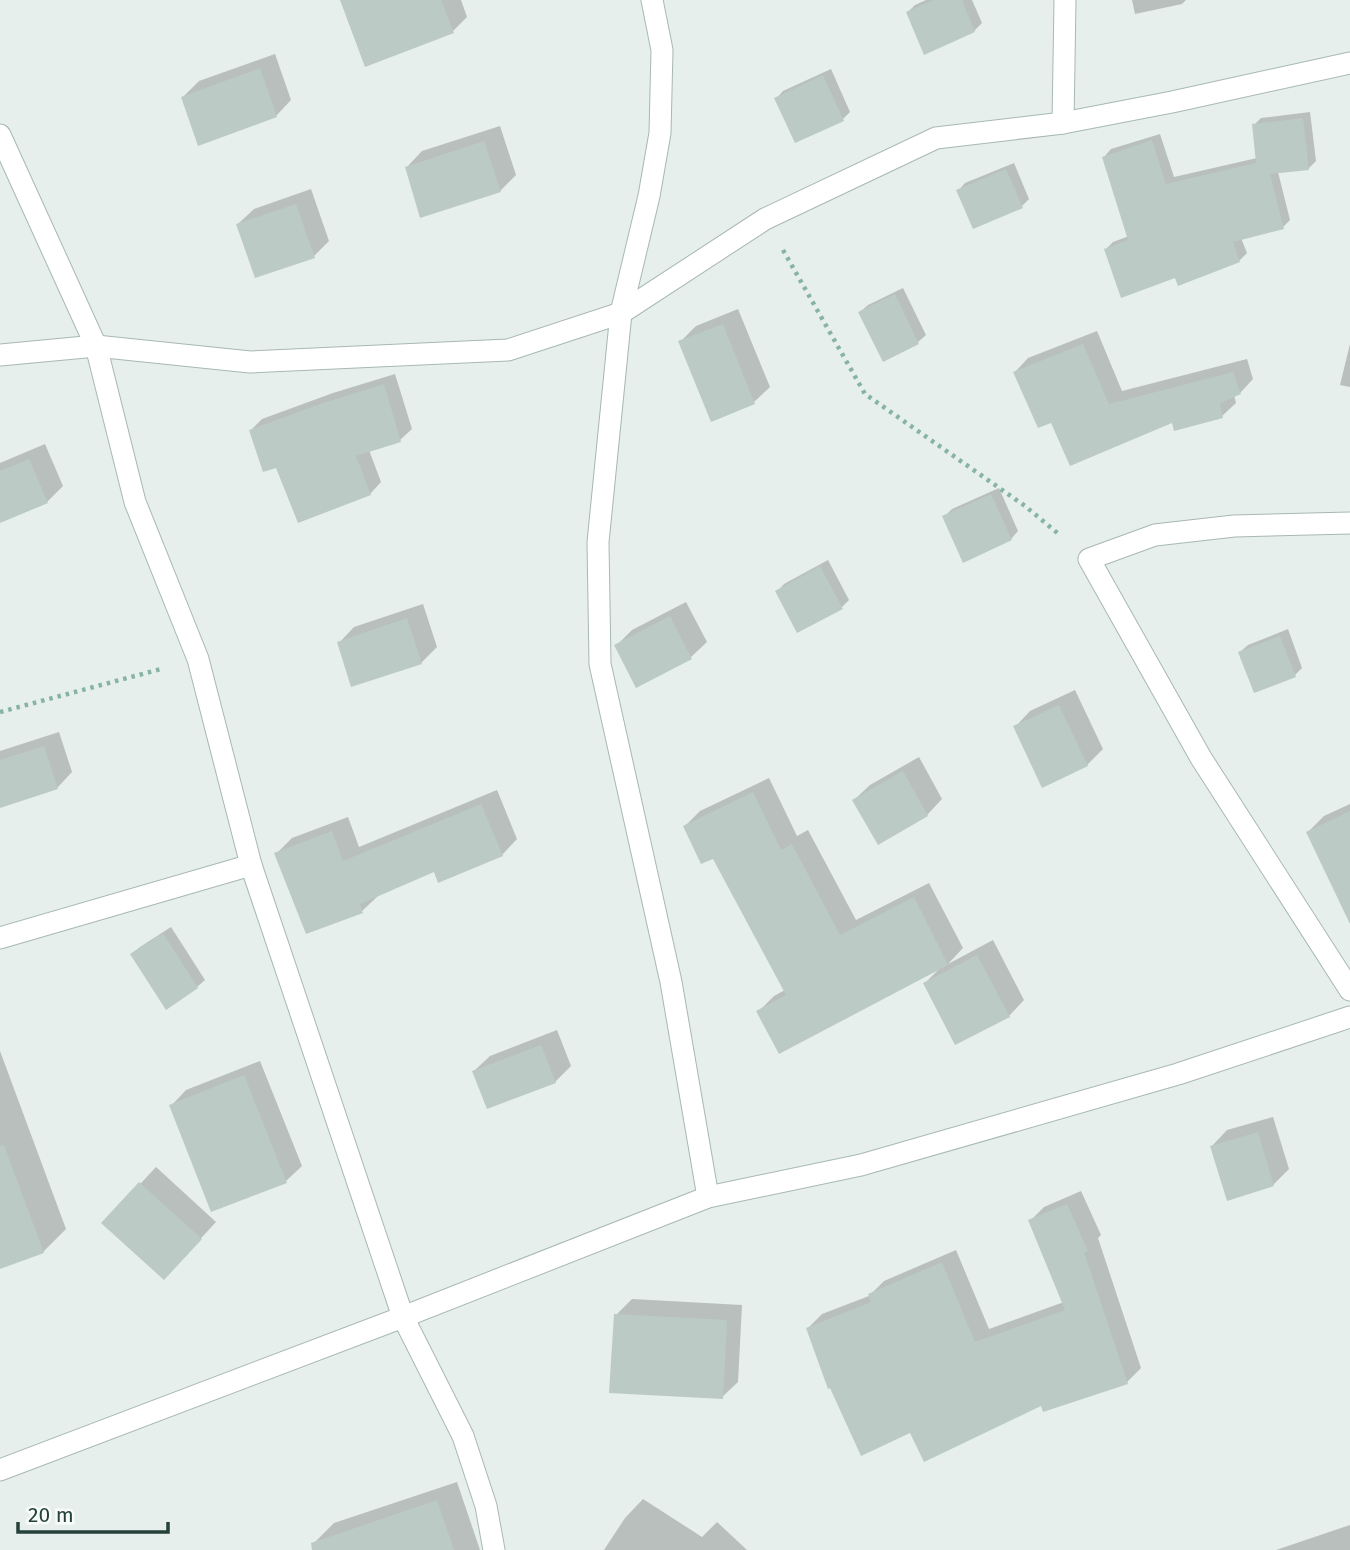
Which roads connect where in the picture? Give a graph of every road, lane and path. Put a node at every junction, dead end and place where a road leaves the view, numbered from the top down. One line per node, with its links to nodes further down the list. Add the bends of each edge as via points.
1 (652, 0): 7 (street, via 662,50 660,133)
2 (1065, 0): 4 (street)
3 (1350, 63): 4 (street)
4 (1063, 123): 6 (street, via 936,138)
5 (0, 135): 8 (street)
6 (765, 219): 7 (street); 11 (path, via 866,394 1026,506)
7 (621, 313): 8 (street, via 508,350 250,362); 18 (street, via 598,542 600,664 671,982)
8 (96, 346): 9 (street); 12 (street, via 135,502)
9 (0, 355)
10 (1350, 523): 11 (street, via 1234,526 1155,535)
11 (1089, 559): 16 (street, via 1201,758)
12 (198, 659): 13 (path); 14 (street)
13 (0, 712)
14 (251, 865): 15 (street); 19 (street)
15 (0, 938)
16 (1350, 990)
17 (1350, 1017): 18 (street, via 1178,1074 874,1162)
18 (708, 1197): 19 (street)
19 (403, 1317): 20 (street); 21 (street, via 463,1436 486,1506)
20 (0, 1470)
21 (494, 1550)

